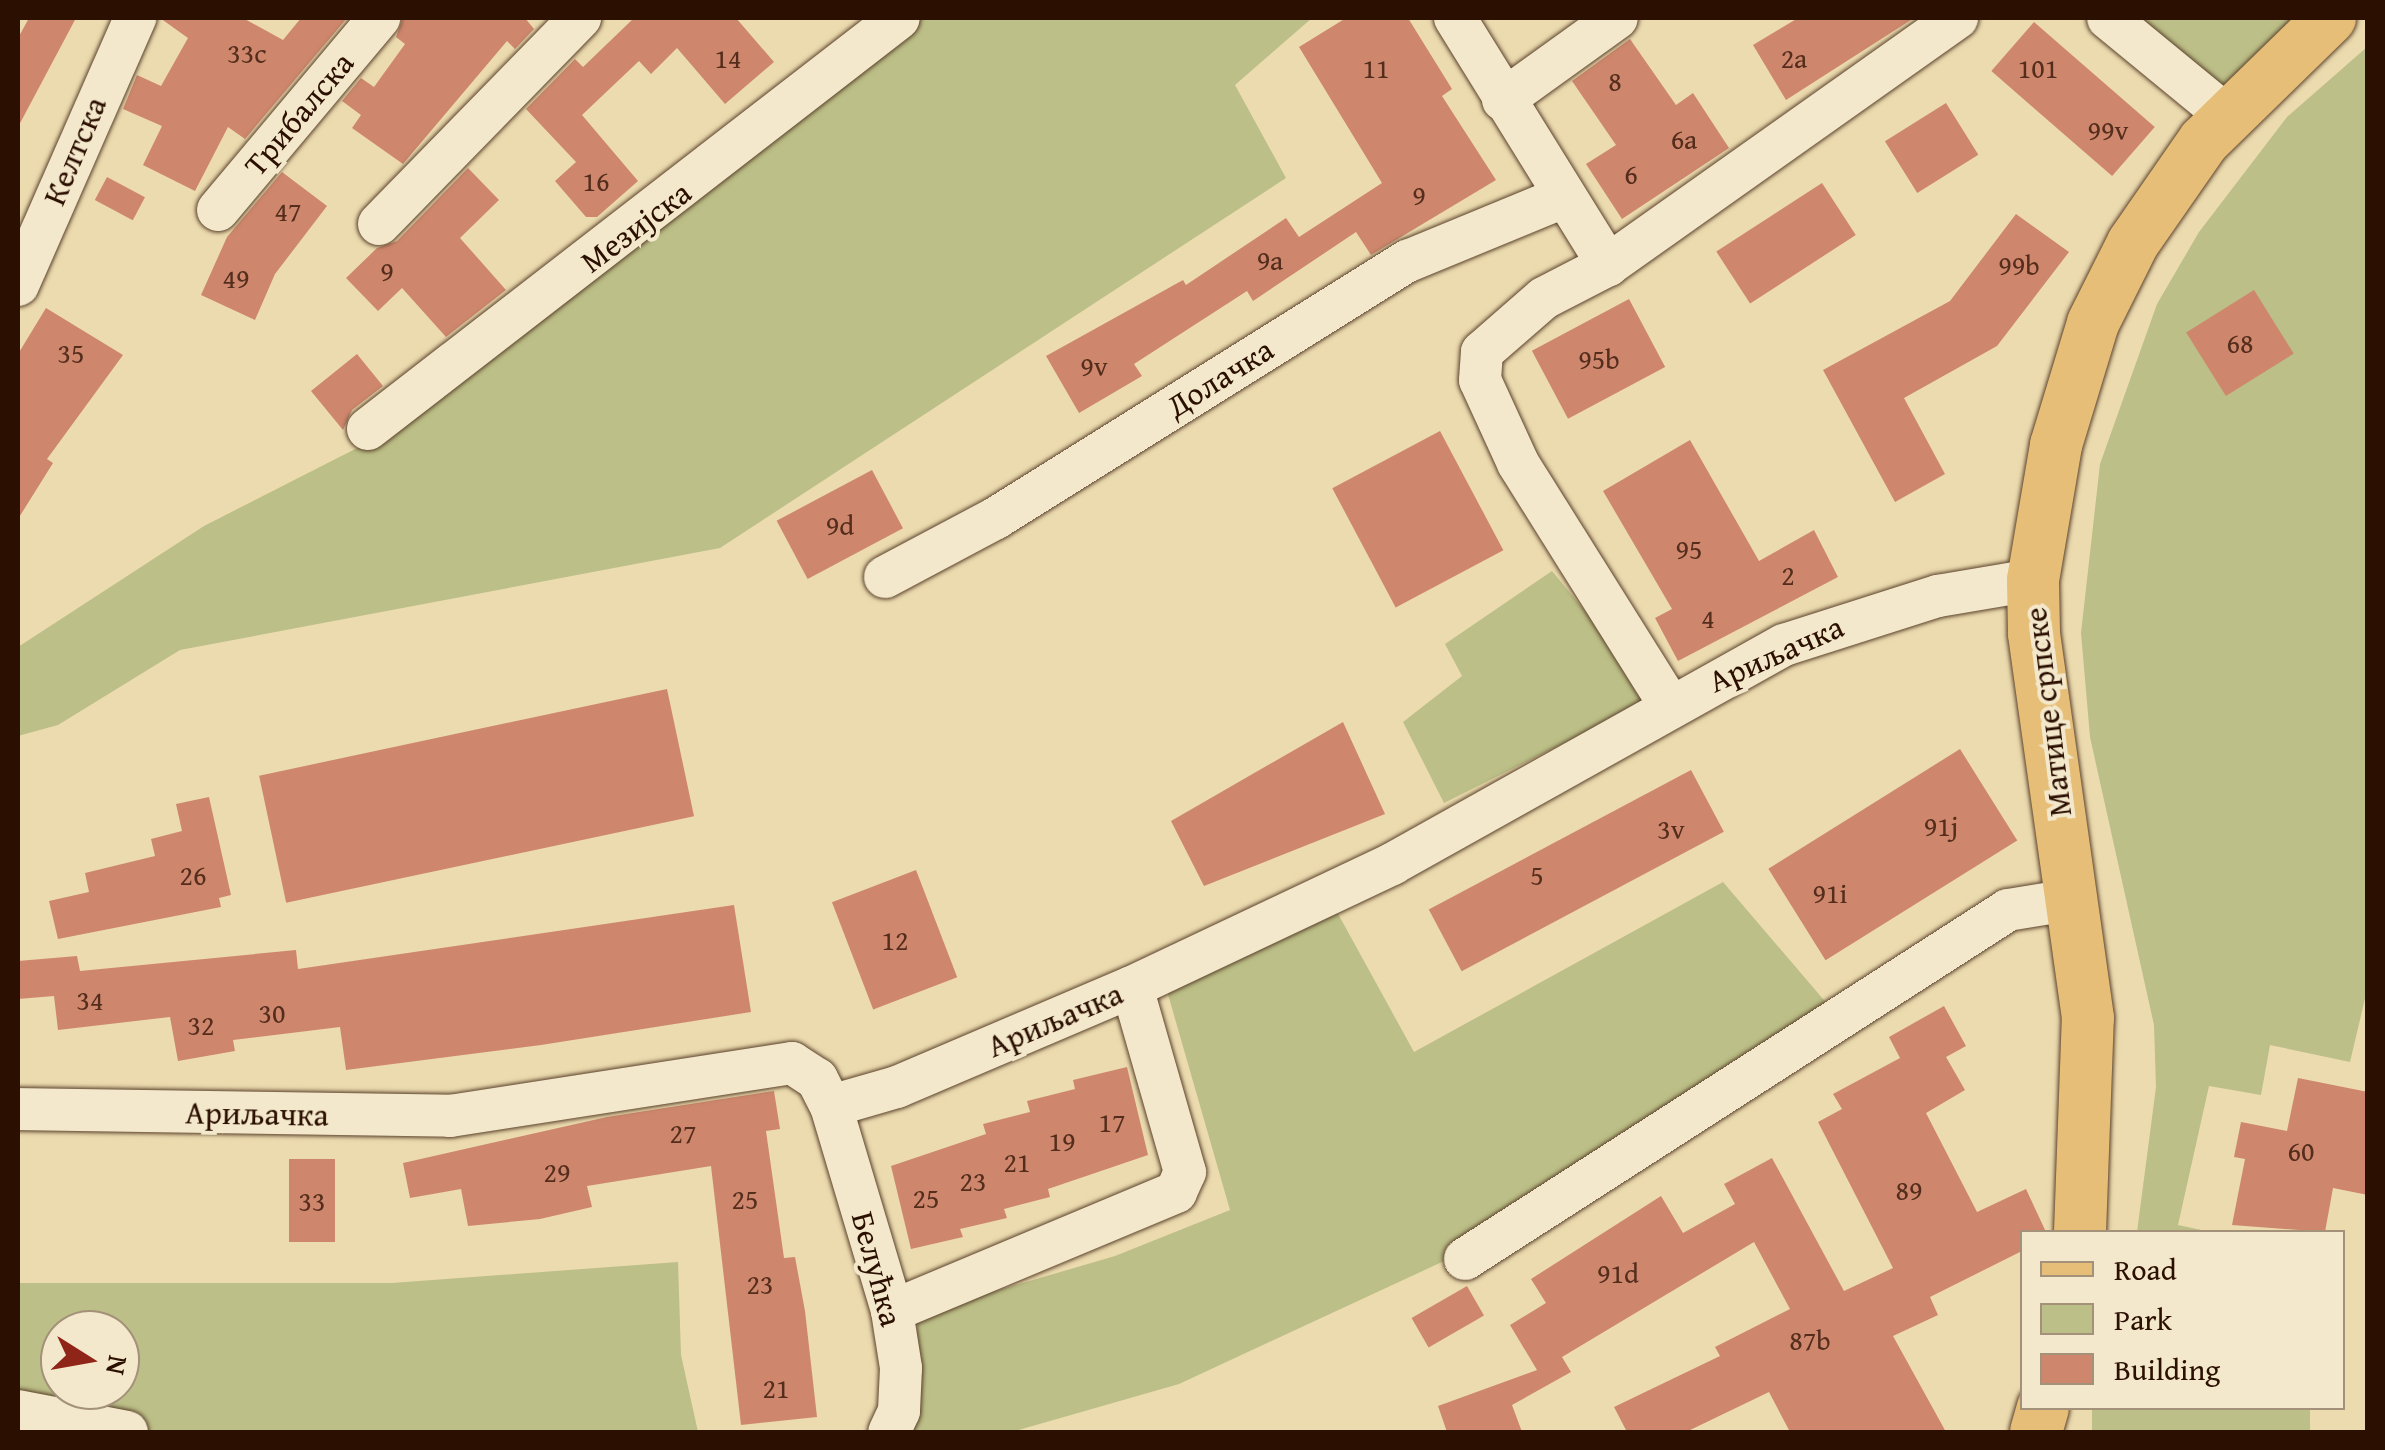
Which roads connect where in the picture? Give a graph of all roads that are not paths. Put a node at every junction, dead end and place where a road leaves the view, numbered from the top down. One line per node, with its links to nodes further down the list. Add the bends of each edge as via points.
1 (135, 18): 16 (street, Келтска)
2 (379, 18): 13 (street, Трибалска)
3 (580, 18): 14 (street)
4 (898, 18): 17 (street, Мезијска)
5 (1455, 18): 10 (street)
6 (1617, 18): 10 (street)
7 (1956, 18): 15 (street)
8 (2108, 18): 11 (street)
9 (2330, 18): 11 (main road, Матице српске)
10 (1503, 100): 12 (street)
11 (2226, 116): 19 (main road, Матице српске, via 2187,161 2106,293 2062,417)
12 (1563, 197): 15 (street); 18 (street, Долачка, via 1408,260 996,518)
13 (218, 210)
14 (379, 224)
15 (1608, 265): 20 (street, via 1497,333 1482,352 1480,380 1518,464)
16 (18, 285)
17 (368, 429)
18 (885, 577)
19 (2033, 580): 20 (street, Ариљачка, via 1862,616 1784,645); 21 (main road, Матице српске, via 2039,694)
20 (1668, 704): 22 (street, Ариљачка, via 1392,864)
21 (2074, 899): 25 (main road, Матице српске, via 2090,1061); 26 (street, via 2008,910)
22 (1132, 987): 23 (street, Ариљачка, via 897,1088); 27 (street, via 1186,1172 1176,1192)
23 (831, 1106): 24 (street, Ариљачка, via 817,1079 792,1063 450,1116); 27 (street, Белућка)
24 (18, 1109)
25 (2080, 1230)
26 (1465, 1259)
27 (892, 1311): 30 (street, Белућка, via 901,1368 899,1411)
28 (18, 1410): 29 (street)
29 (127, 1432)
30 (889, 1432)

